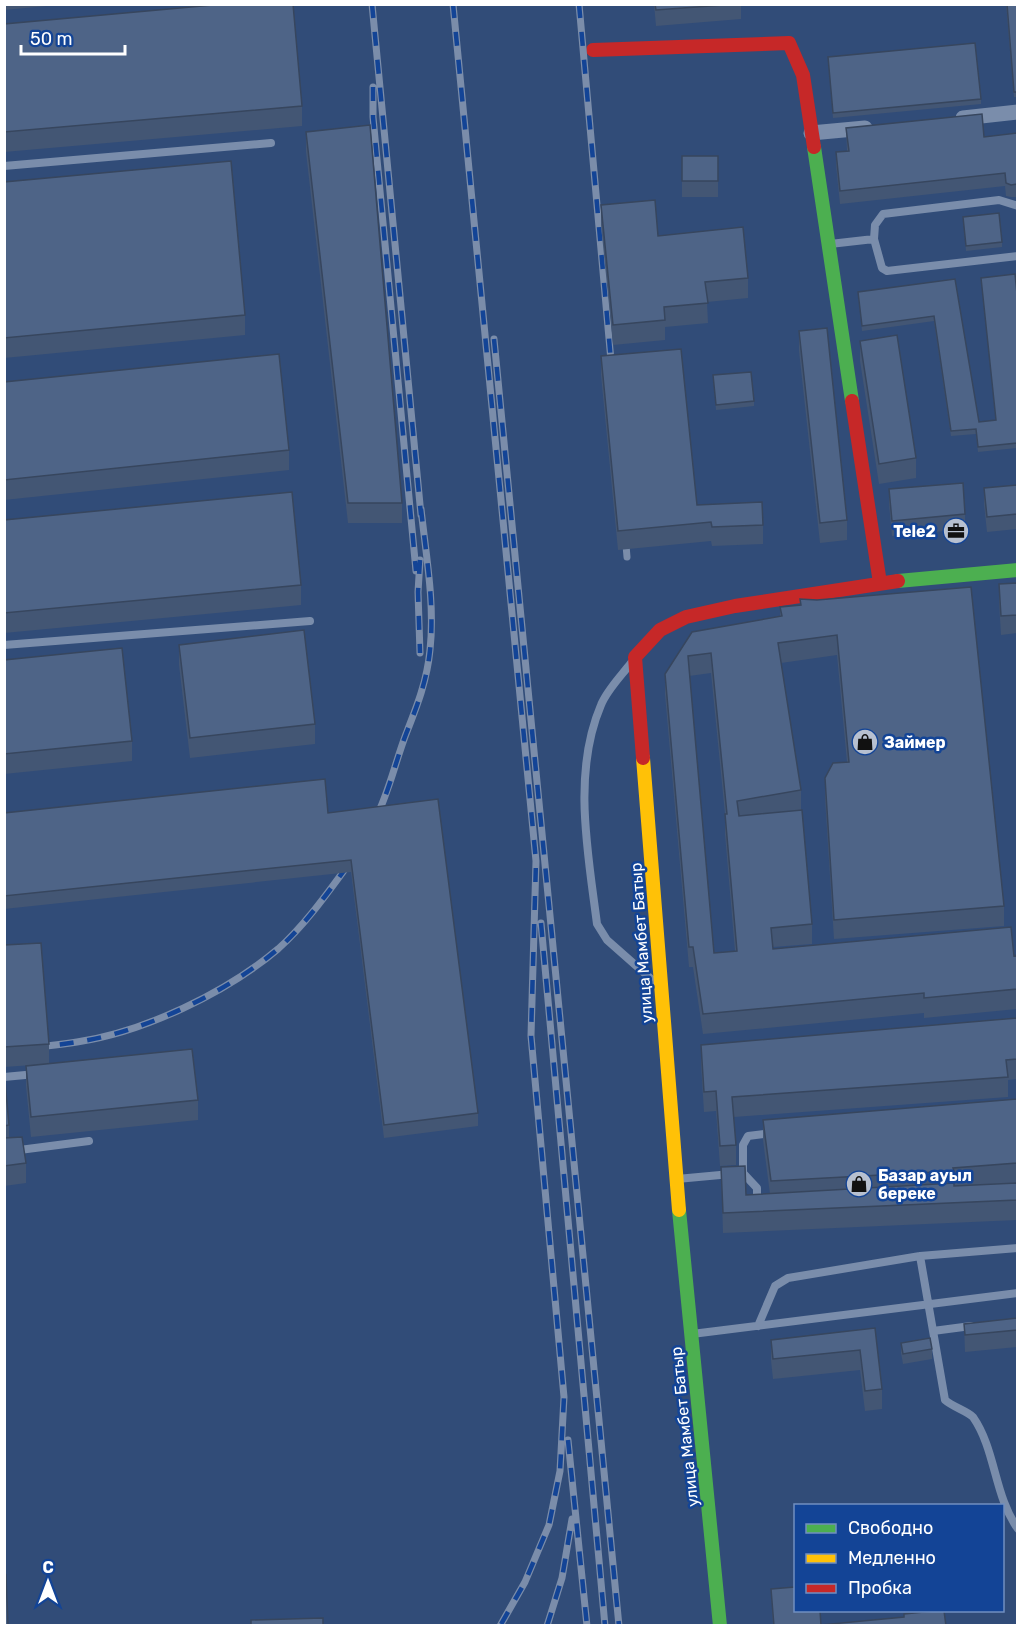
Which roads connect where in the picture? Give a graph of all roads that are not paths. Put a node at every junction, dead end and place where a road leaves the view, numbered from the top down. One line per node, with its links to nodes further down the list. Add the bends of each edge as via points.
1 (593, 50): 5 (main road, via 789,43 803,75)
2 (1017, 112): 3 (street)
3 (949, 119)
4 (880, 126): 5 (street)
5 (811, 133): 10 (main road)
6 (271, 142): 7 (lane)
7 (4, 166)
8 (1017, 206): 9 (lane, via 999,200 884,214 875,225)
9 (874, 239): 10 (lane); 11 (lane, via 882,268 887,271)
10 (829, 244): 13 (main road)
11 (1017, 256)
12 (1017, 570): 13 (main road)
13 (880, 583): 16 (main road, via 686,617 660,630)
14 (310, 621): 15 (lane)
15 (4, 645)
16 (635, 657): 17 (main road, улица Мамбет Батыр); 17 (lane, via 602,703 585,762 585,802 597,924 608,940)
17 (661, 988): 24 (main road, улица Мамбет Батыр)
18 (51, 1072): 19 (lane)
19 (4, 1077)
20 (782, 1132): 23 (lane, via 748,1136 743,1145)
21 (89, 1141): 22 (lane)
22 (4, 1152)
23 (743, 1173): 24 (lane); 25 (lane, via 757,1188 757,1208)
24 (676, 1179): 33 (main road, улица Мамбет Батыр)
25 (768, 1207)
26 (1017, 1248): 27 (lane)
27 (920, 1256): 29 (lane); 31 (lane, via 788,1278 775,1286)
28 (1017, 1293): 29 (lane)
29 (929, 1304): 31 (lane); 32 (lane)
30 (975, 1325): 32 (lane)
31 (758, 1326): 33 (lane)
32 (933, 1331): 34 (lane, via 945,1401 972,1415)
33 (692, 1334): 37 (main road, улица Мамбет Батыр)
34 (1004, 1504)
35 (1004, 1504): 36 (lane)
36 (1017, 1529)
37 (720, 1626)

